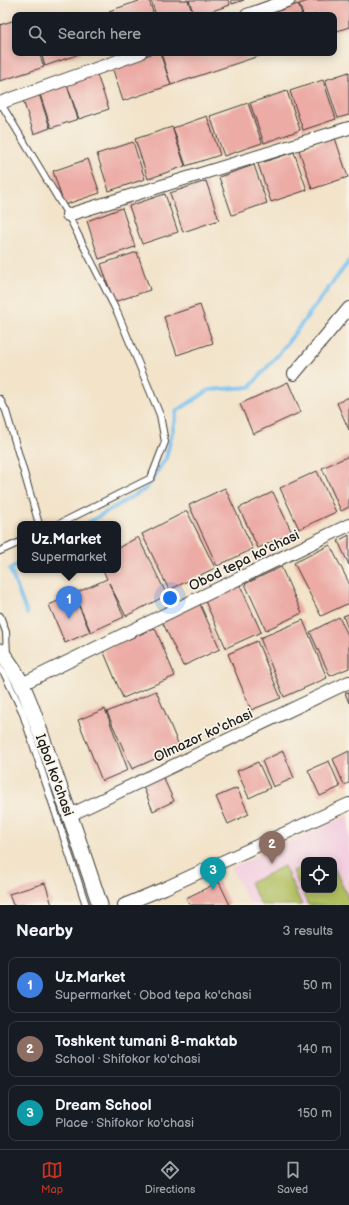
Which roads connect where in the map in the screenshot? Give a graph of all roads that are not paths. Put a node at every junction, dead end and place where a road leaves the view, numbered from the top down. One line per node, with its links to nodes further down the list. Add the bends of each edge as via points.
1 (290, 0): 2 (street)
2 (256, 12)
3 (131, 56): 4 (street)
4 (0, 102): 6 (lane)
5 (349, 128): 6 (street)
6 (68, 215): 11 (lane, via 121,321 160,414 165,442 151,478)
7 (349, 308): 8 (street)
8 (294, 374)
9 (0, 399): 10 (lane, via 6,411)
10 (38, 521)
11 (65, 521)
12 (349, 525): 18 (street, Obod tepa ko'chasi)
13 (17, 543): 14 (lane)
14 (0, 551)
15 (0, 616): 16 (lane, via 6,632)
16 (2, 660): 18 (street, Iqbol ko'chasi); 21 (lane, via 5,675 22,711)
17 (349, 682): 20 (street, Olmazor ko'chasi)
18 (22, 684): 20 (street, Iqbol ko'chasi)
19 (349, 804): 23 (street)
20 (70, 814): 22 (street, Iqbol ko'chasi)
21 (86, 905)
22 (100, 905)
23 (124, 905)

